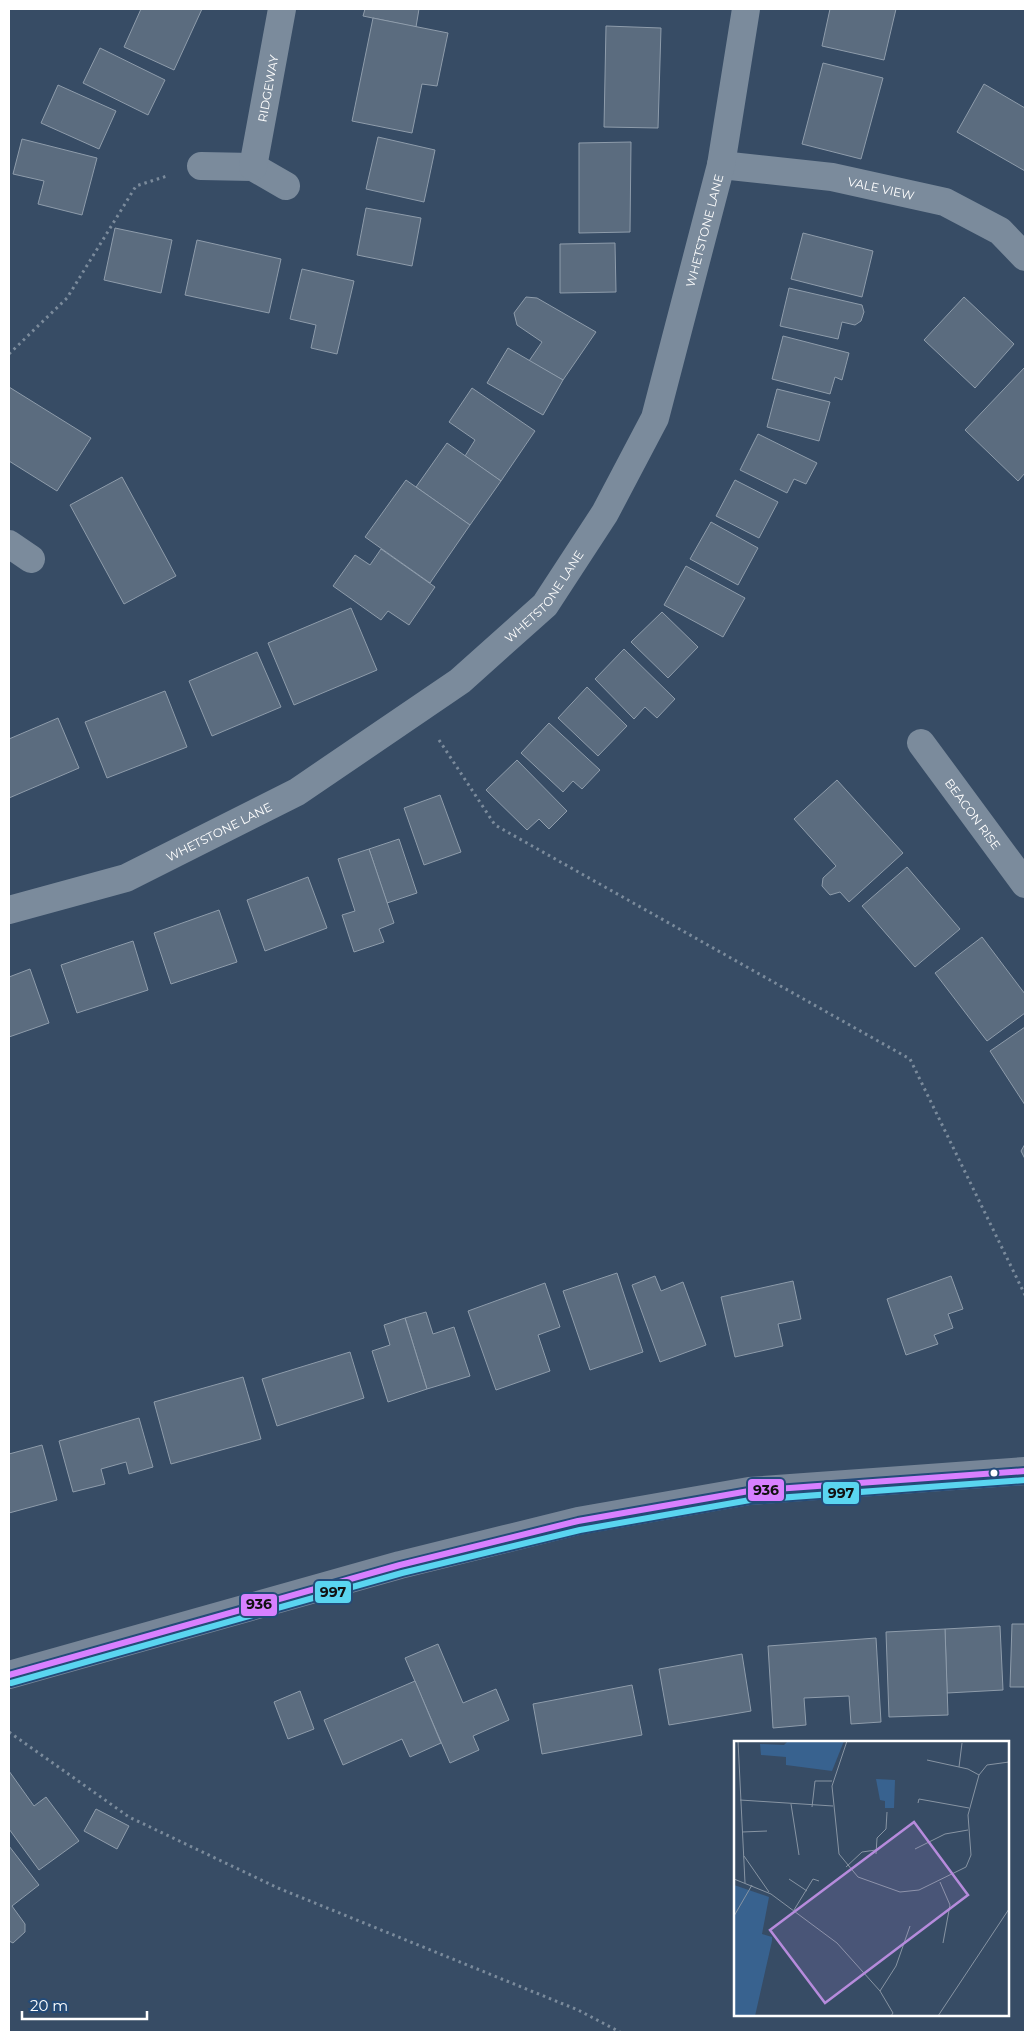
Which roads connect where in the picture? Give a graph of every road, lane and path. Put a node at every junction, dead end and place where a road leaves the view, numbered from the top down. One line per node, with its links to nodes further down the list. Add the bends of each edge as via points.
1 (282, 9): 5 (street, RIDGEWAY)
2 (746, 9): 3 (street, WHETSTONE LANE)
3 (721, 165): 7 (street, VALE VIEW, via 832,177 945,202 1000,231); 11 (street, WHETSTONE LANE, via 655,418 605,513 545,605 460,681)
4 (201, 166): 5 (street); 8 (path, via 136,186 67,298)
5 (253, 167): 6 (street)
6 (286, 186)
7 (1025, 257)
8 (9, 354)
9 (9, 544): 10 (street)
10 (31, 559)
11 (418, 709): 14 (street, WHETSTONE LANE, via 297,792 126,878); 15 (path, via 495,825 910,1058)
12 (921, 743): 13 (street, BEACON RISE)
13 (1025, 884)
14 (9, 910)
15 (1025, 1295)
16 (1025, 1471): 17 (main road, via 749,1491 578,1521 400,1564)
17 (9, 1675)
18 (9, 1732): 19 (path, via 129,1817 278,1888 578,2010)
19 (620, 2032)

